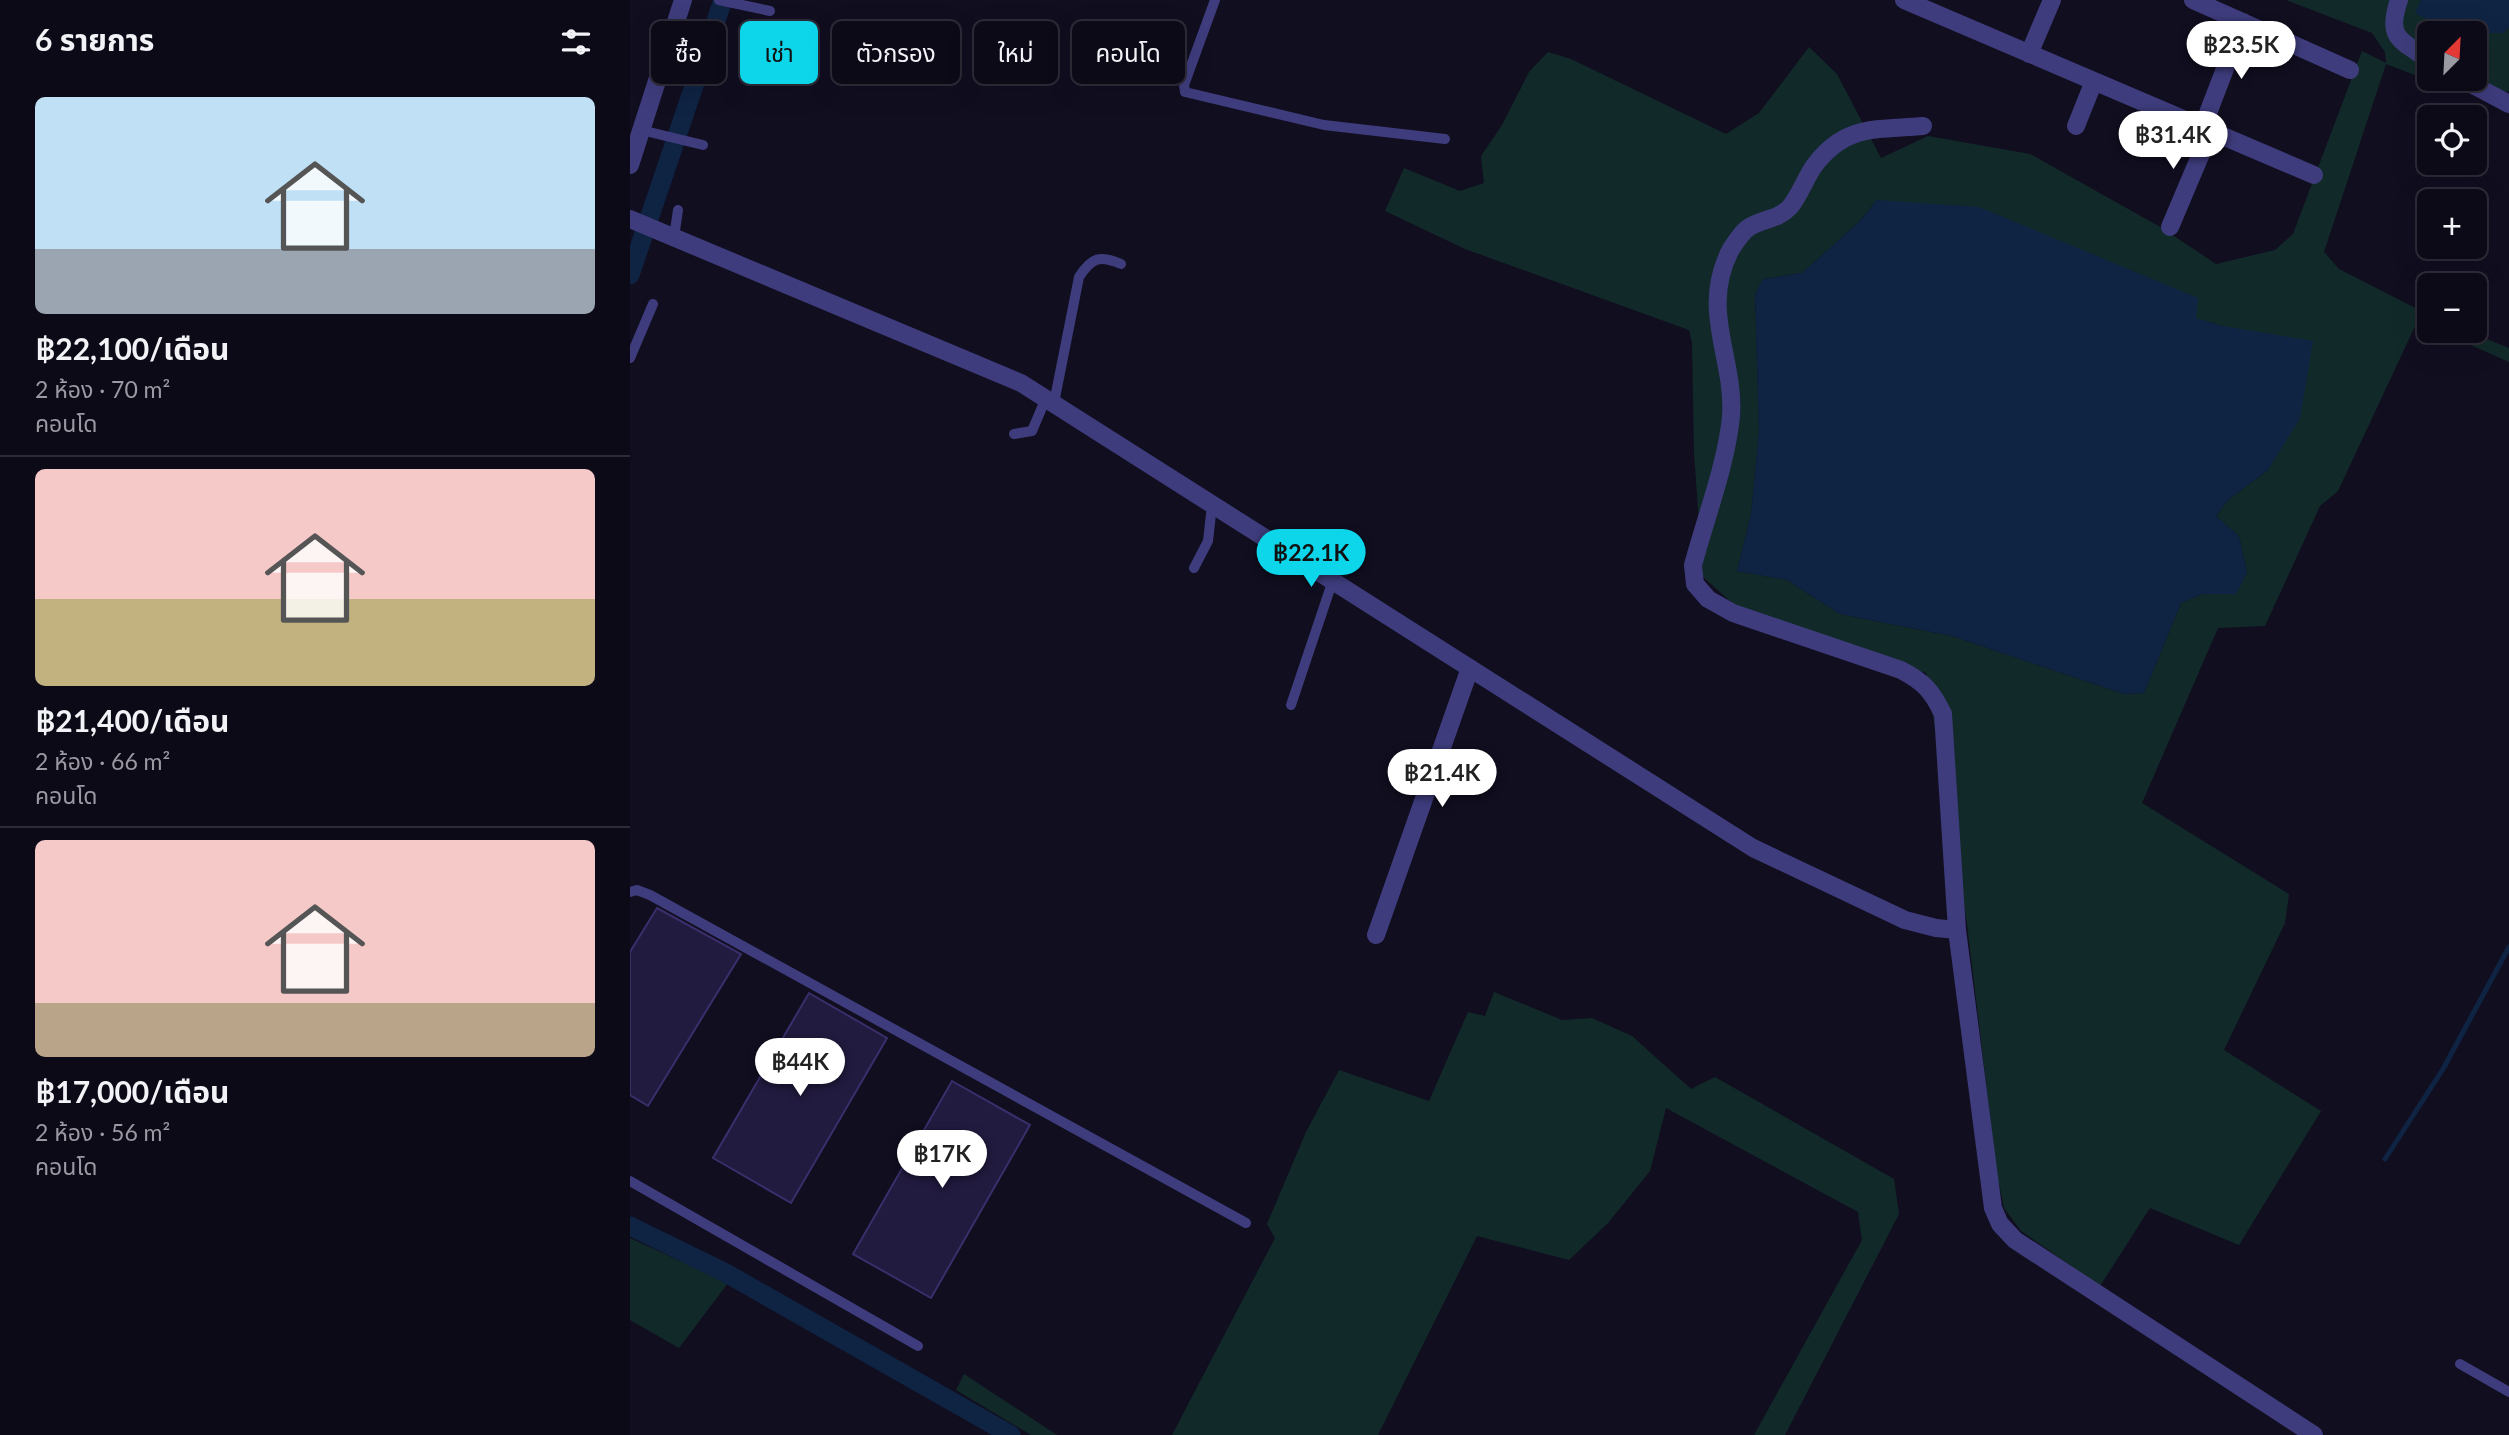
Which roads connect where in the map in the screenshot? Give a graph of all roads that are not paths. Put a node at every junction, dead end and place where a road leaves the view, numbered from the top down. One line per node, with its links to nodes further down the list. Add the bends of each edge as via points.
1 (1215, 0): 20 (lane, via 1185,92 1324,125)
2 (1904, 0): 11 (street)
3 (2052, 0): 11 (street)
4 (2193, 0): 9 (street)
5 (2399, 0): 10 (street, via 2392,20 2398,38)
6 (679, 1): 19 (street)
7 (724, 2): 8 (lane)
8 (770, 11)
9 (2243, 22): 12 (street); 18 (street)
10 (2417, 51)
11 (2029, 54): 13 (street)
12 (2350, 70)
13 (2094, 81): 17 (street); 18 (street)
14 (2485, 91): 15 (street)
15 (2509, 104)
16 (1923, 126): 39 (street, via 1847,135 1829,147 1788,209 1746,229 1731,250 1720,282 1717,316 1731,413 1693,565 1695,584 1708,599 1733,613 1901,670 1932,692 1943,713)
17 (2076, 126)
18 (2207, 128): 23 (street); 26 (street)
19 (642, 134): 21 (lane); 22 (street)
20 (1445, 139)
21 (703, 145)
22 (630, 164)
23 (2314, 175)
24 (678, 209): 27 (lane)
25 (632, 220): 27 (street)
26 (2170, 227)
27 (668, 235): 31 (street, via 998,372)
28 (1121, 264): 31 (lane, via 1097,259 1079,277)
29 (653, 304): 30 (lane)
30 (630, 358)
31 (1047, 403): 32 (lane, via 1032,431); 33 (street)
32 (1014, 434)
33 (1212, 505): 34 (lane, via 1208,541); 35 (street)
34 (1194, 568)
35 (1333, 580): 36 (street); 37 (lane)
36 (1470, 668): 39 (street, via 1753,848 1905,920); 40 (street)
37 (1291, 705)
38 (630, 892): 42 (lane, via 650,895)
39 (1957, 930): 46 (street, via 1993,1208 2000,1224 2015,1240)
40 (1376, 935)
41 (630, 1181): 43 (lane)
42 (1247, 1223)
43 (918, 1346)
44 (2460, 1363): 45 (lane)
45 (2509, 1392)
46 (2314, 1435)

